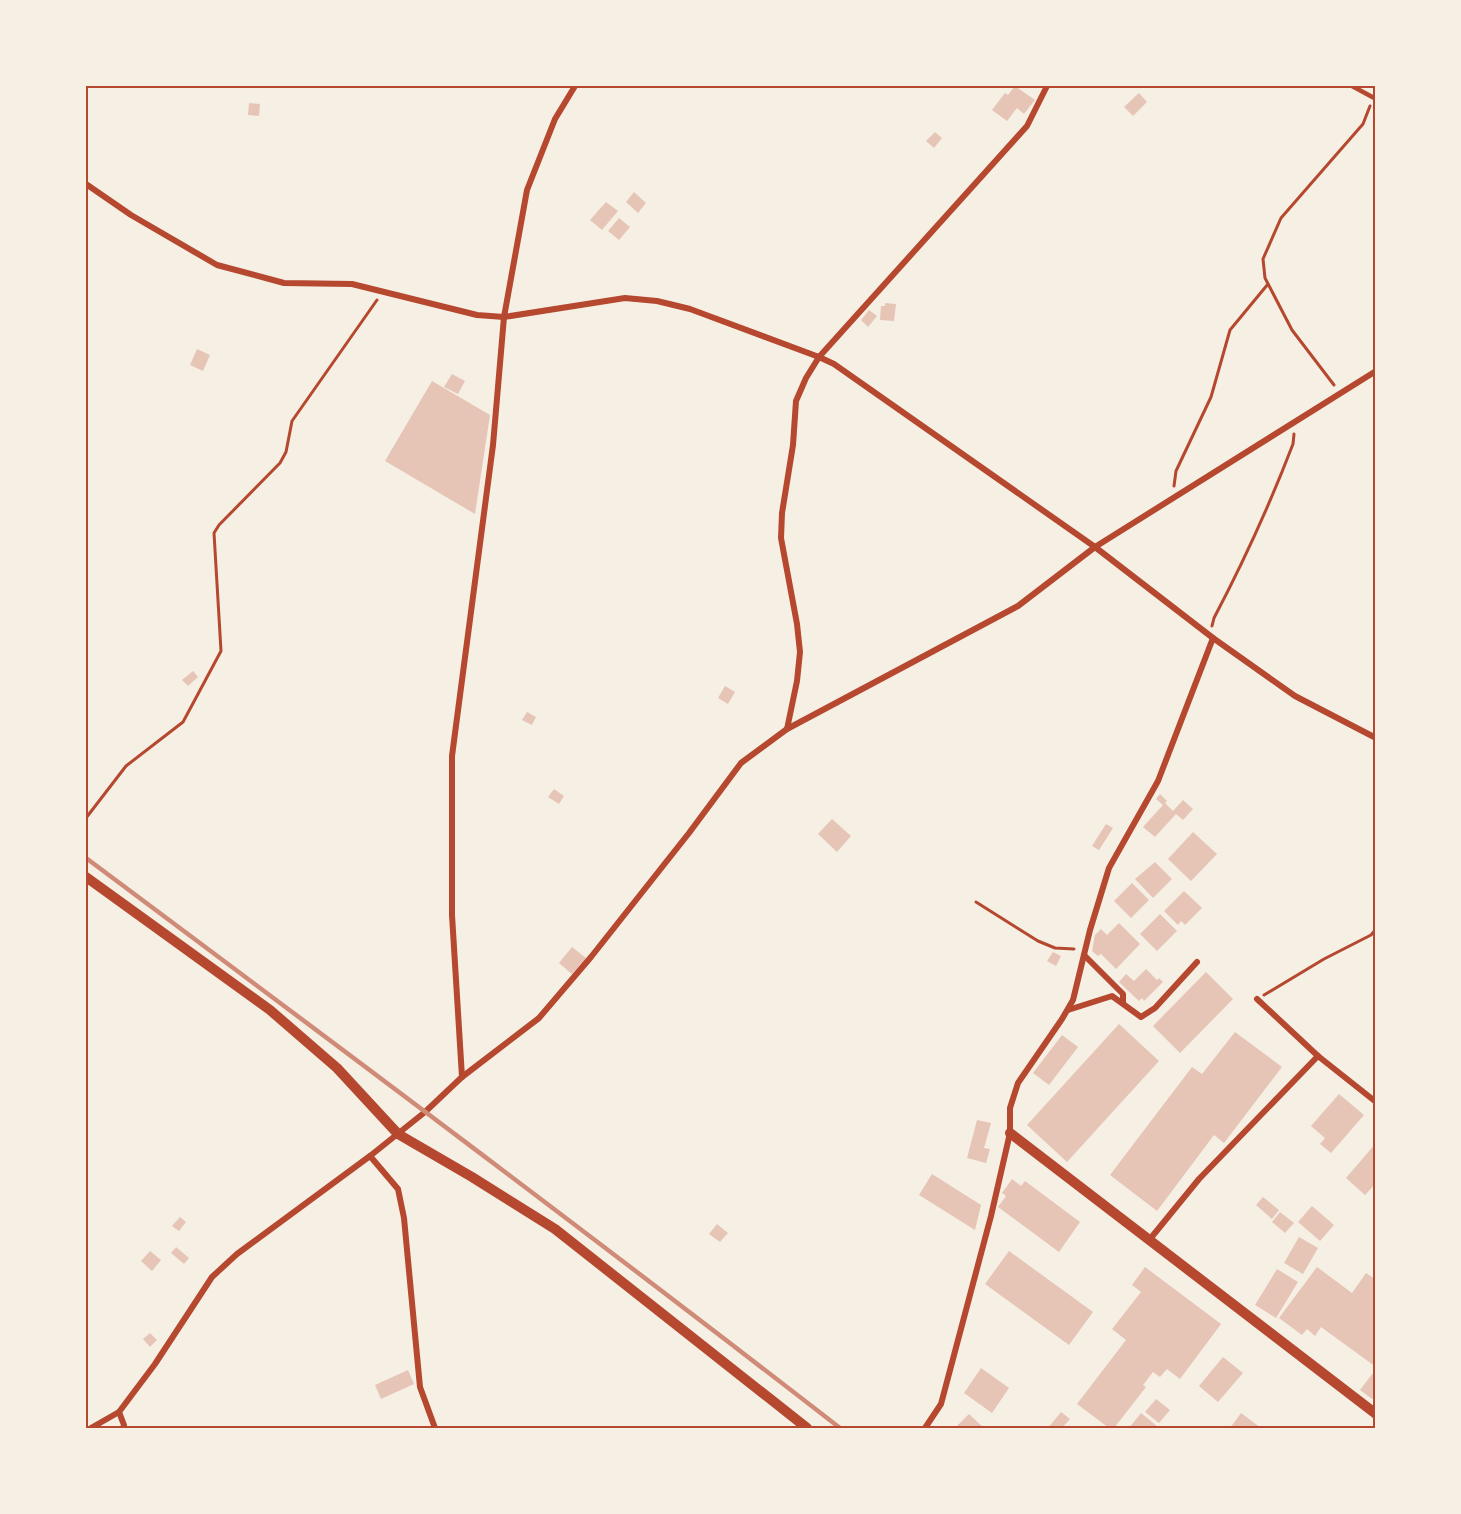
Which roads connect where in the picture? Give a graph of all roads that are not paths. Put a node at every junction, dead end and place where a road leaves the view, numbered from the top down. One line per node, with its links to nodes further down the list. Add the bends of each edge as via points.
1 (575, 86): 6 (street, via 555,119 527,190)
2 (1047, 86): 7 (street, via 1027,126)
3 (1352, 86): 4 (lane)
4 (1374, 99)
5 (86, 183): 6 (street, via 131,215 217,265 284,283 352,284 477,315)
6 (504, 317): 7 (street, via 625,298 657,301 690,309); 20 (street, via 493,445 452,756 452,915)
7 (819, 357): 9 (street); 11 (street, via 796,401 782,513 781,538 800,652)
8 (1376, 371): 9 (street)
9 (1095, 547): 10 (street); 11 (street, via 1018,606)
10 (1211, 636): 12 (street, via 1295,696); 14 (street, via 1158,781 1109,868)
11 (787, 729): 20 (street, via 741,763 539,1018)
12 (1376, 738)
13 (86, 877): 23 (street, via 270,1010 337,1068)
14 (1084, 952): 17 (street, via 1124,994); 18 (street)
15 (1197, 962): 17 (street, via 1155,1008 1141,1017)
16 (1257, 999): 19 (street)
17 (1124, 1003): 18 (street, via 1112,996)
18 (1067, 1011): 22 (street, via 1018,1083 1010,1108)
19 (1318, 1056): 21 (street); 25 (street, via 1199,1179)
20 (462, 1077): 23 (street)
21 (1376, 1102)
22 (1010, 1132): 25 (street); 32 (street, via 941,1404)
23 (398, 1134): 24 (street); 31 (street, via 555,1229)
24 (369, 1156): 26 (street, via 212,1277); 30 (street, via 398,1189 420,1387)
25 (1150, 1239): 27 (street)
26 (119, 1412): 28 (street); 29 (street)
27 (1376, 1414)
28 (91, 1428)
29 (123, 1428)
30 (435, 1428)
31 (807, 1428)
32 (925, 1428)

